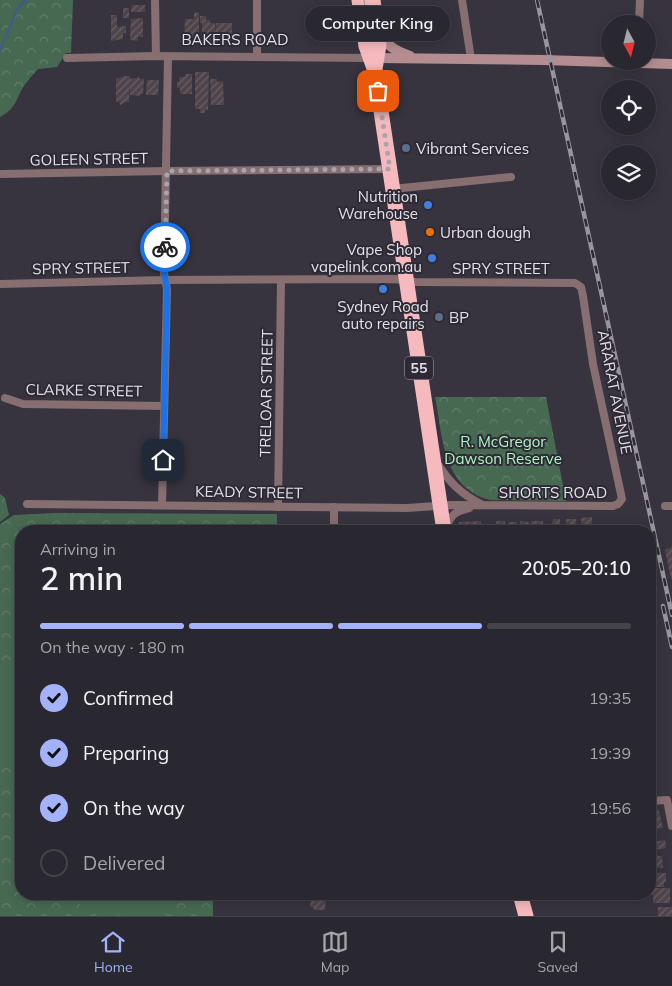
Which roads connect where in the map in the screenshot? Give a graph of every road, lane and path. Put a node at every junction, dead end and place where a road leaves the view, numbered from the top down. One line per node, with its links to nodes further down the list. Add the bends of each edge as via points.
1 (155, 0): 9 (street)
2 (257, 0): 11 (street)
3 (359, 0): 16 (highway, 55, via 366,46)
4 (373, 0): 8 (highway, 55)
5 (462, 0): 14 (street)
6 (640, 0): 7 (street)
7 (639, 15)
8 (377, 24): 13 (street, via 389,46); 16 (highway, 55, via 379,45)
9 (156, 56): 10 (street, BAKERS ROAD); 12 (street, BAKERS ROAD)
10 (168, 57): 11 (street, BAKERS ROAD); 20 (street)
11 (257, 57): 16 (street, BAKERS ROAD)
12 (67, 58)
13 (418, 58): 14 (street, BAKERS ROAD); 16 (street, BAKERS ROAD)
14 (471, 59): 15 (street, BAKERS ROAD)
15 (601, 61)
16 (374, 62): 19 (highway, 55)
17 (656, 63): 18 (street, BAKERS ROAD)
18 (672, 64)
19 (390, 169): 20 (street, GOLEEN STREET); 23 (highway, 55)
20 (167, 171): 21 (street, GOLEEN STREET); 24 (street)
21 (0, 174)
22 (511, 177): 23 (street)
23 (392, 189): 26 (highway, 55)
24 (165, 280): 25 (street, SPRY STREET); 27 (street, SPRY STREET); 30 (street)
25 (282, 280): 26 (street, SPRY STREET); 35 (street, TRELOAR STREET)
26 (406, 281): 28 (street, SPRY STREET, via 575,283); 31 (highway, 55)
27 (0, 284)
28 (581, 287): 32 (street, ARARAT AVENUE, via 593,364 622,496)
29 (5, 398): 30 (street, CLARKE STREET, via 23,404)
30 (164, 406): 34 (street)
31 (432, 456): 36 (highway, 55); 37 (street, SHORTS ROAD, via 451,484)
32 (620, 502): 37 (street, SHORTS ROAD, via 613,506)
33 (27, 504): 34 (street, KEADY STREET)
34 (162, 505): 35 (street, KEADY STREET)
35 (278, 506): 38 (street, KEADY STREET)
36 (440, 506): 37 (street, SHORTS ROAD); 38 (street, KEADY STREET); 40 (highway, 55)
37 (481, 506): 41 (street, SHORTS ROAD, via 453,514)
38 (334, 507): 39 (street)
39 (334, 525)
40 (443, 525)
41 (446, 525)
42 (656, 801): 43 (street, via 667,800)
43 (672, 826)
44 (522, 900): 45 (highway)
45 (526, 916)

